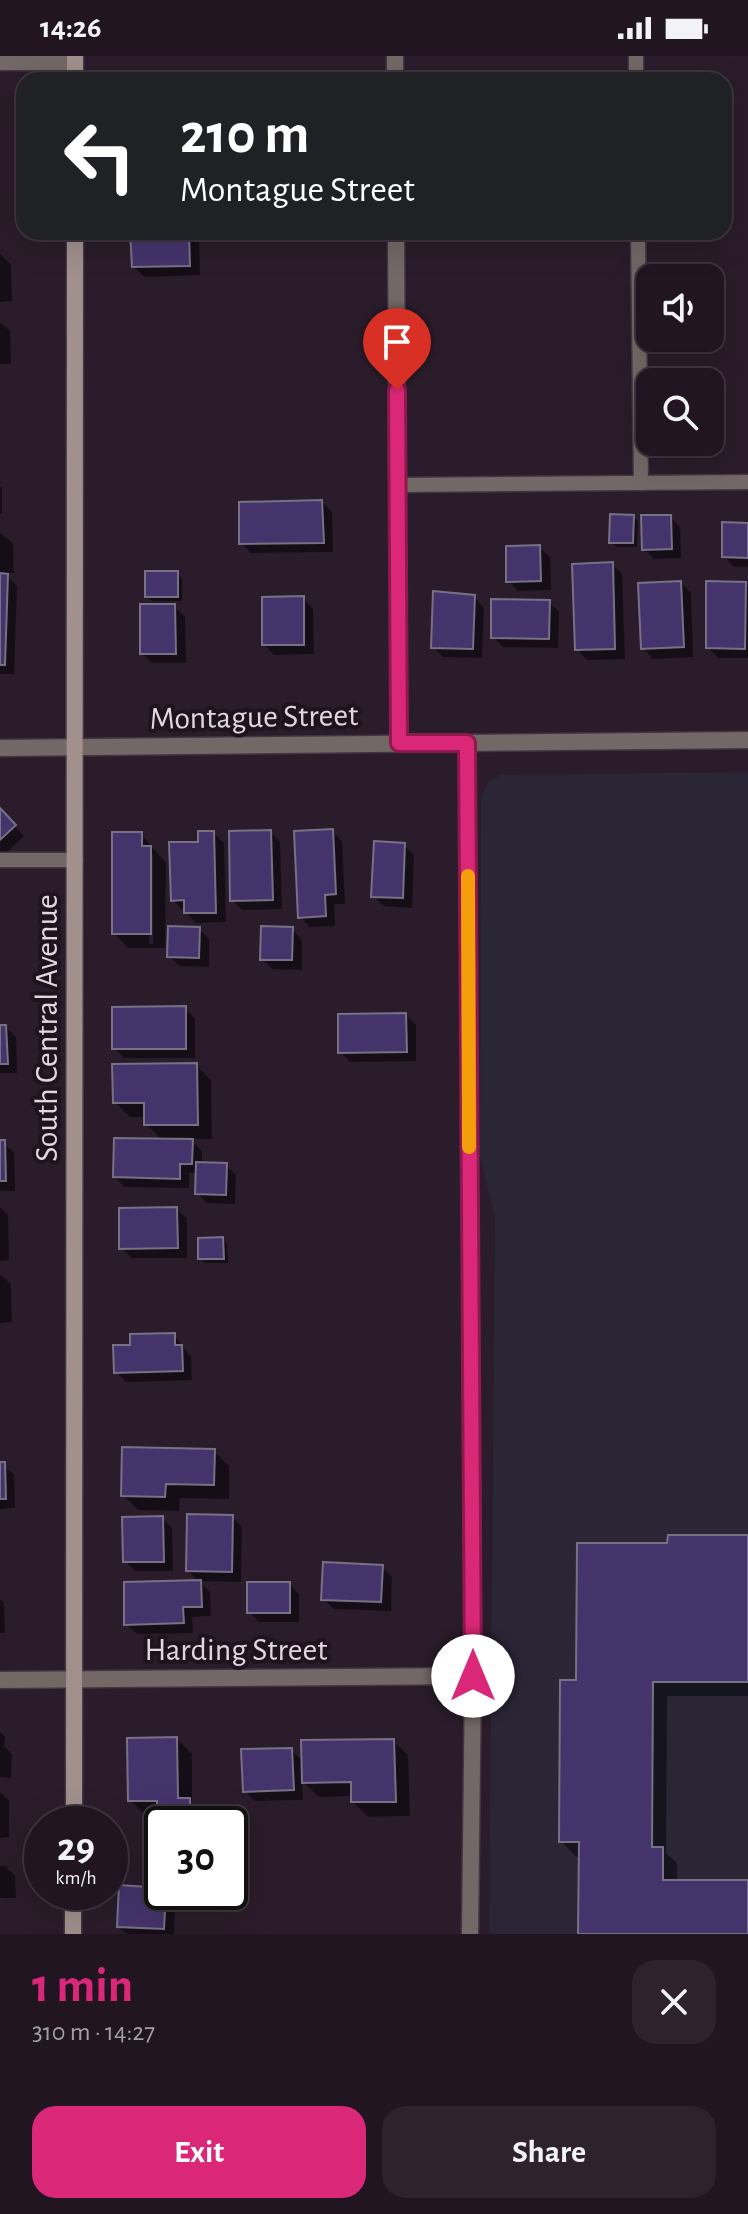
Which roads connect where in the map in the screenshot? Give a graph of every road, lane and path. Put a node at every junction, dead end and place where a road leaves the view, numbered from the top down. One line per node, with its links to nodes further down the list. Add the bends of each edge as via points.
1 (75, 59): 2 (street)
2 (0, 62)
3 (75, 240): 12 (main road, South Central Avenue)
4 (396, 240): 8 (street)
5 (638, 240): 7 (lane)
6 (748, 482): 7 (lane)
7 (641, 483): 8 (lane)
8 (397, 485): 10 (street)
9 (748, 740): 11 (street, Montague Street)
10 (399, 743): 11 (street, Montague Street); 12 (street, Montague Street)
11 (467, 743): 16 (street)
12 (76, 747): 13 (street, Montague Street); 15 (main road, South Central Avenue)
13 (0, 748)
14 (0, 860): 15 (lane)
15 (76, 860): 17 (main road, South Central Avenue)
16 (473, 1676): 17 (street, Harding Street); 22 (street)
17 (74, 1679): 18 (street, Harding Street); 19 (main road, South Central Avenue)
18 (0, 1680)
19 (74, 1806)
20 (73, 1910): 21 (main road)
21 (73, 1934)
22 (470, 1934)

